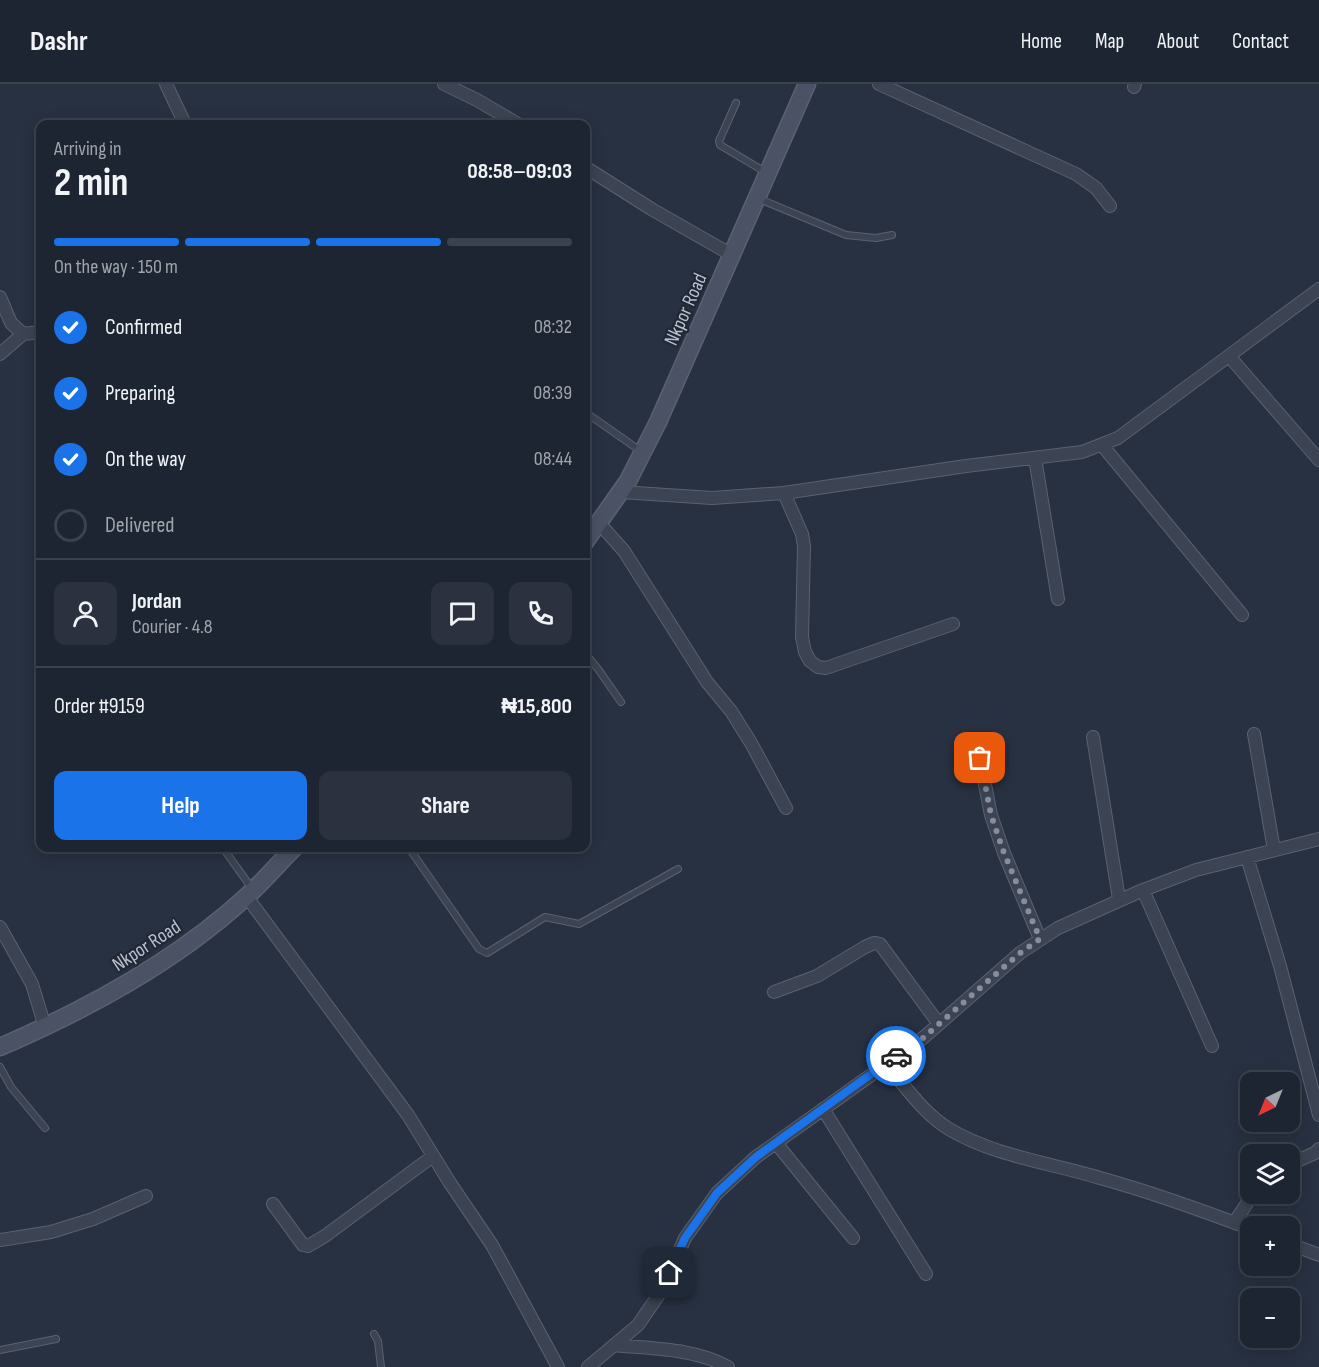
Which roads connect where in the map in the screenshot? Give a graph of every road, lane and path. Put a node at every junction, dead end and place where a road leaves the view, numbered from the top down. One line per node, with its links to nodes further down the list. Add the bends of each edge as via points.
1 (166, 84): 6 (street)
2 (444, 84): 7 (street)
3 (807, 84): 9 (street, Nkpor Road)
4 (879, 84): 11 (street, via 1076,174 1096,188)
5 (736, 103): 9 (lane, via 720,145)
6 (183, 120)
7 (511, 120)
8 (590, 170): 13 (street)
9 (768, 173): 10 (street, Nkpor Road)
10 (757, 198): 12 (lane, via 846,235); 13 (street, Nkpor Road)
11 (1110, 206)
12 (892, 235)
13 (732, 255): 22 (street, Nkpor Road)
14 (1319, 288): 19 (street)
15 (0, 297): 17 (street, via 11,323)
16 (36, 332): 17 (street)
17 (23, 334): 18 (street)
18 (0, 354)
19 (1229, 356): 21 (street, via 1118,438); 24 (street)
20 (590, 416): 22 (lane)
21 (1102, 445): 23 (street, via 1082,452); 30 (street)
22 (643, 453): 25 (street, Nkpor Road)
23 (1035, 458): 26 (street); 29 (street)
24 (1319, 460)
25 (621, 492): 26 (street, via 712,498); 27 (street, Nkpor Road)
26 (783, 493): 31 (street, via 804,546 802,637 810,661 826,668)
27 (598, 523): 28 (street, Nkpor Road); 37 (street, via 624,551 707,682 731,711)
28 (590, 535)
29 (1058, 599)
30 (1242, 615)
31 (953, 624)
32 (590, 659): 33 (lane)
33 (621, 702)
34 (1254, 734): 39 (street)
35 (1093, 737): 47 (street)
36 (976, 740): 49 (street, via 997,834)
37 (786, 808)
38 (1319, 839): 39 (street)
39 (1274, 850): 43 (street)
40 (225, 852): 46 (lane)
41 (290, 852): 46 (street, Nkpor Road)
42 (411, 852): 44 (lane, via 479,949 487,953 545,917 579,924)
43 (1247, 857): 45 (street, via 1196,870); 57 (street)
44 (678, 869)
45 (1143, 890): 47 (street); 53 (street)
46 (250, 894): 52 (street, Nkpor Road, via 164,961); 63 (street)
47 (1119, 899): 49 (street)
48 (0, 927): 52 (street, via 32,984)
49 (1040, 939): 51 (street)
50 (774, 992): 51 (street, via 817,976 865,947 880,944)
51 (939, 1024): 55 (street)
52 (45, 1027): 54 (street, Nkpor Road)
53 (1212, 1046)
54 (0, 1047)
55 (886, 1064): 58 (street); 68 (street, via 928,1112 948,1129 973,1141 1170,1199)
56 (0, 1066): 60 (lane, via 11,1087)
57 (1315, 1075): 59 (street)
58 (823, 1108): 61 (street); 74 (street)
59 (1319, 1114)
60 (45, 1128)
61 (776, 1143): 70 (street); 77 (street, via 717,1193 685,1238 662,1290 638,1324)
62 (1319, 1149): 64 (street)
63 (433, 1156): 66 (street, via 308,1246 303,1245); 80 (street, via 492,1245)
64 (1300, 1160)
65 (146, 1196): 71 (street, via 93,1219)
66 (273, 1204)
67 (1246, 1204): 68 (street)
68 (1234, 1223): 69 (street)
69 (1240, 1225)
70 (853, 1238)
71 (0, 1239)
72 (1300, 1248): 73 (street)
73 (1319, 1255)
74 (926, 1274)
75 (374, 1334): 79 (lane)
76 (56, 1339): 78 (lane)
77 (614, 1345): 81 (street); 82 (street, via 677,1351)
78 (0, 1350)
79 (381, 1367)
80 (558, 1367)
81 (588, 1367)
82 (728, 1367)

